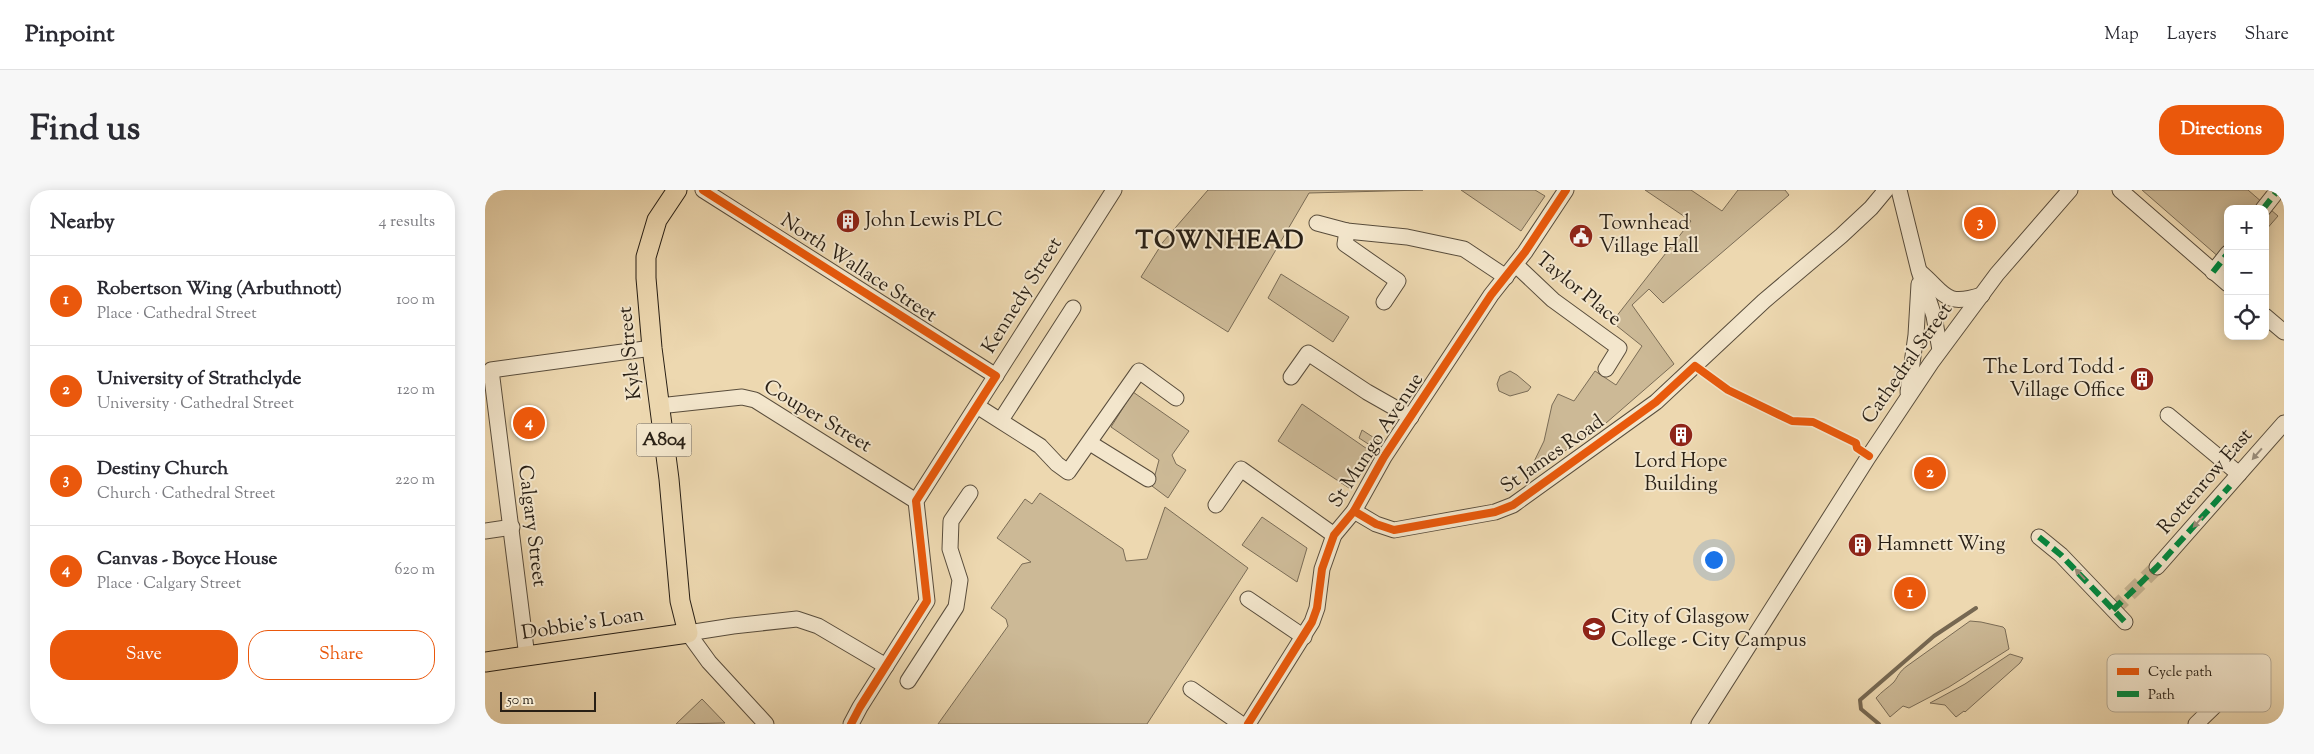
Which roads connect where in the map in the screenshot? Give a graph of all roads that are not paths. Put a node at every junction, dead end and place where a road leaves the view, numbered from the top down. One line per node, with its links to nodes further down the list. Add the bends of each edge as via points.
1 (677, 190): 24 (main road, Kyle Street / A804, via 657,220 648,245 646,278)
2 (703, 190): 27 (street, North Wallace Street)
3 (1113, 190): 27 (street, Kennedy Street)
4 (1567, 190): 14 (street, St Mungo Avenue)
5 (1886, 190): 43 (street, St James Road, via 1841,236 1764,301 1656,402 1513,505 1495,512 1394,530 1376,524)
6 (1899, 190): 15 (street)
7 (2070, 190): 19 (street, Cathedral Street)
8 (2120, 190): 16 (street)
9 (2278, 190): 10 (street)
10 (2266, 205)
11 (1317, 223): 12 (street)
12 (1347, 231): 17 (street, via 1407,237 1464,249); 20 (street, via 1345,244 1398,281)
13 (2224, 258): 16 (street)
14 (1516, 264): 17 (street, St Mungo Avenue); 26 (street, Taylor Place, via 1553,300 1619,348)
15 (1919, 271): 19 (street, via 1948,298 1963,301); 25 (street, via 1934,316); 30 (street, via 1917,334)
16 (2213, 272): 18 (street)
17 (1506, 277): 34 (street, St Mungo Avenue)
18 (2224, 281)
19 (1981, 295): 25 (street, Cathedral Street)
20 (1384, 302)
21 (1073, 308): 35 (street)
22 (2269, 319): 23 (street)
23 (2284, 332)
24 (652, 348): 31 (main road, Kyle Street / A804); 44 (street, Calgary Street, via 491,370)
25 (1940, 350): 30 (street, Cathedral Street)
26 (1606, 369)
27 (996, 376): 32 (street, Kennedy Street)
28 (1291, 377): 34 (street, via 1308,353)
29 (1175, 398): 37 (street, via 1139,371)
30 (1907, 399): 65 (street, Cathedral Street)
31 (659, 406): 41 (street, Couper Street, via 742,397 755,400); 53 (main road, Kyle Street / A804, via 680,601)
32 (977, 406): 35 (street); 41 (street, Kennedy Street)
33 (2169, 415): 39 (street)
34 (1411, 417): 43 (street, St Mungo Avenue)
35 (1001, 420): 37 (street, via 1040,446 1067,472)
36 (2284, 424): 39 (street, Rottenrow East, one-way to 39)
37 (1090, 443): 38 (street)
38 (1148, 480)
39 (2235, 480): 50 (street, Rottenrow East, one-way to 50)
40 (970, 493): 48 (street, via 951,521)
41 (917, 502): 49 (street)
42 (1216, 505): 46 (street, via 1241,469)
43 (1354, 510): 46 (street, St Mungo Avenue)
44 (512, 527): 45 (street); 55 (street, Calgary Street)
45 (485, 531)
46 (1334, 535): 54 (street, St Mungo Avenue, via 1322,569 1317,608)
47 (2039, 537): 52 (street, one-way to 47, via 2061,554)
48 (950, 549): 49 (street); 58 (street, via 960,580 956,607)
49 (923, 551): 57 (street, via 927,601)
50 (2157, 567)
51 (1248, 599): 54 (street)
52 (2125, 622)
53 (688, 633): 55 (main road, Dobbie's Loan); 57 (street, via 797,618 818,626); 61 (street, via 709,662)
54 (1304, 637): 64 (street, St Mungo Avenue)
55 (527, 657): 56 (main road, Dobbie's Loan)
56 (485, 662)
57 (886, 666): 62 (street)
58 (907, 681)
59 (1191, 689): 63 (street)
60 (2208, 712): 66 (street)
61 (766, 724)
62 (851, 724)
63 (1241, 724)
64 (1248, 724)
65 (1699, 724)
66 (2196, 724)

